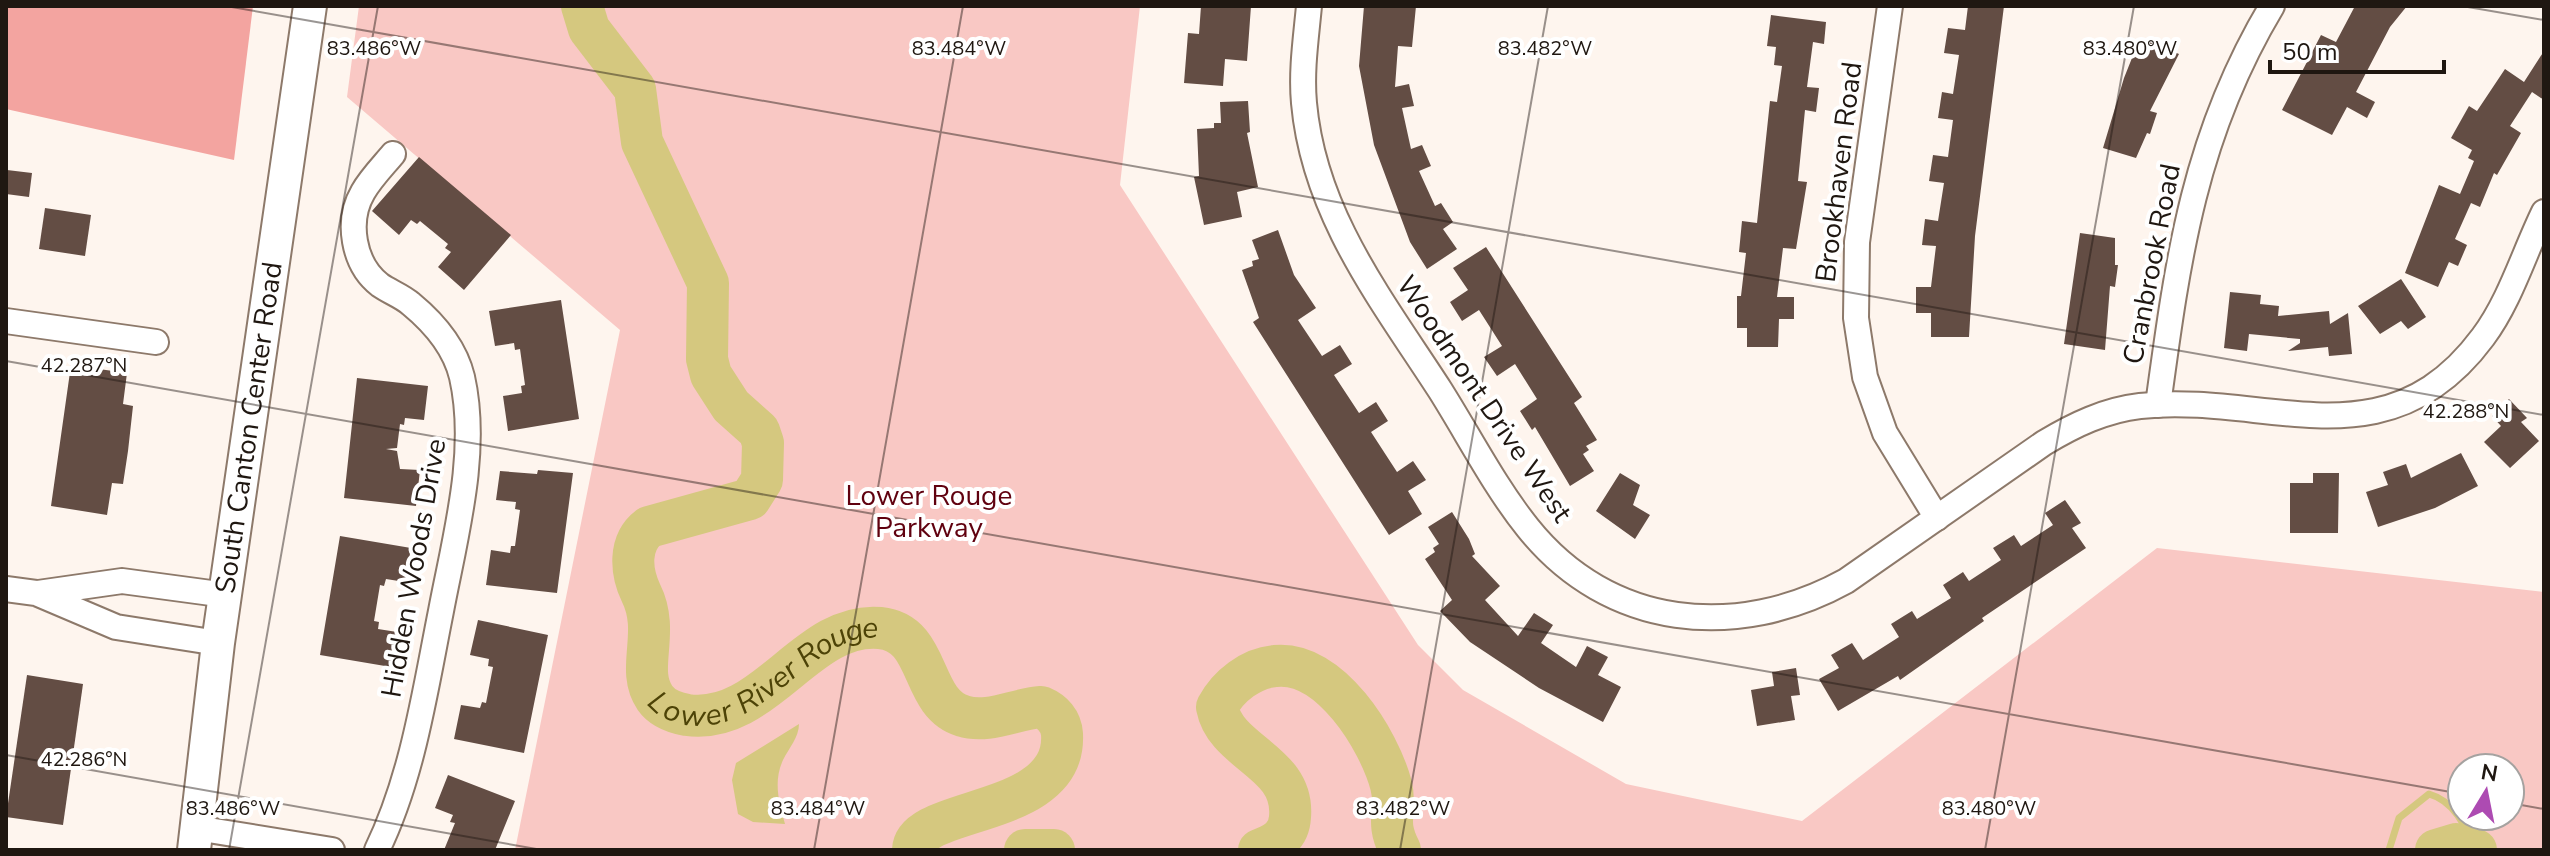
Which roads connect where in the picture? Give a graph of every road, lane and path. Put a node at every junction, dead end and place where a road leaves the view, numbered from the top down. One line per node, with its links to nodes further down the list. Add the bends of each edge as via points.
1 (310, 6): 13 (main road, South Canton Center Road)
2 (1309, 6): 10 (street, Woodmont Drive West, via 1304,100 1315,168 1336,224 1527,527 1568,568 1640,606 1696,618 1745,617 1816,597)
3 (1890, 6): 10 (street, Brookhaven Road, via 1857,242 1856,318 1865,377 1885,433)
4 (2272, 6): 9 (street, Cranbrook Road, via 2223,101 2204,154 2180,250)
5 (393, 154): 17 (street, Hidden Woods Drive, via 362,193 355,215 359,261 379,284 410,302 447,342 461,372 468,435 456,535 422,705 399,797)
6 (2544, 212): 9 (street, Woodmont Drive West, via 2485,335 2450,373 2420,394 2393,406 2335,418)
7 (6, 321): 8 (street)
8 (156, 342)
9 (2158, 405): 10 (street, Woodmont Drive West, via 2111,412 2071,427)
10 (1937, 518)
11 (6, 589): 12 (street)
12 (36, 593): 13 (street, via 122,581); 14 (street, via 116,627)
13 (226, 595): 14 (main road, South Canton Center Road)
14 (218, 643): 15 (main road, South Canton Center Road)
15 (195, 839): 16 (street)
16 (332, 850)
17 (377, 850)

